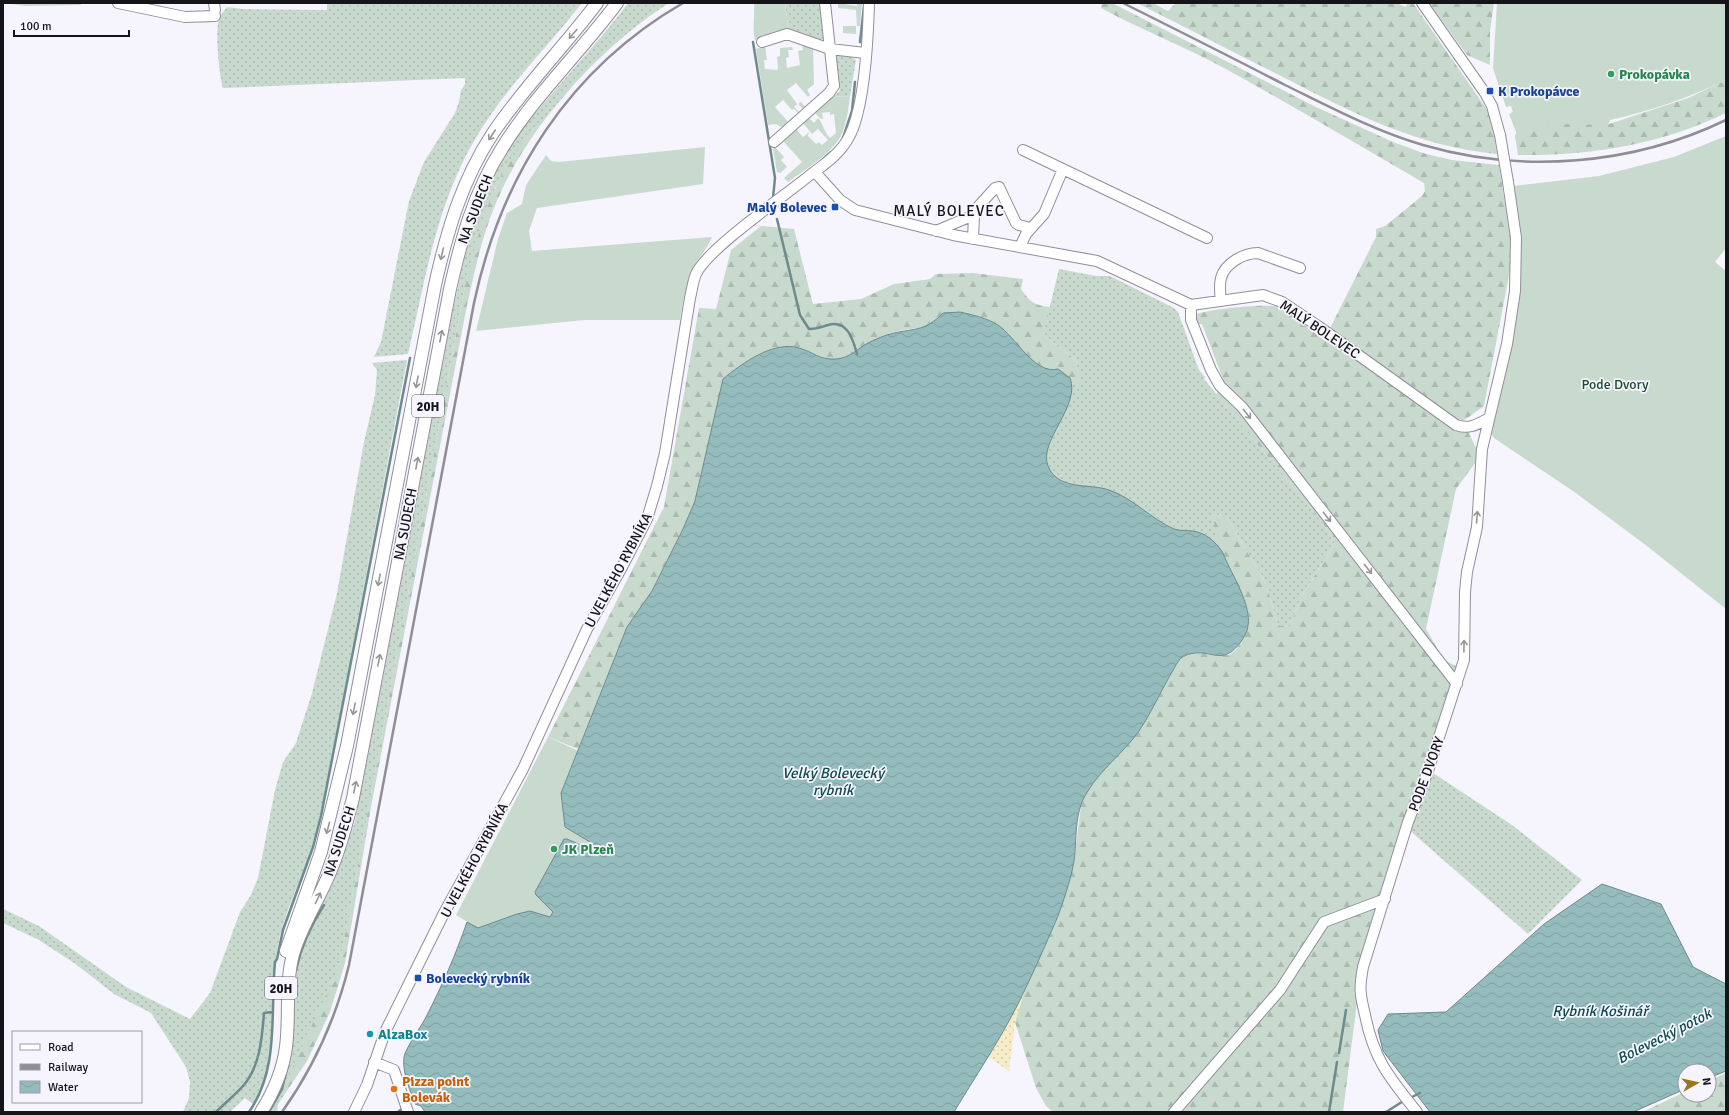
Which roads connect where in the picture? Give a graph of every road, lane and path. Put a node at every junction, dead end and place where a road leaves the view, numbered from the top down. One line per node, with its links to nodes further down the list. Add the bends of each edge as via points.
1 (118, 3): 7 (street, via 185,17)
2 (598, 3): 28 (main road, NA SUDECH / 20H, one-way to 28, via 522,94 493,134 467,181 447,236 435,285 347,746 321,852 285,954 281,983 280,1055)
3 (617, 3): 28 (main road, NA SUDECH / 20H, one-way to 3, via 286,1047 288,983 294,952 338,852 354,791 450,289 468,221 482,186 511,134)
4 (825, 3): 9 (street)
5 (869, 3): 10 (street, U VELKÉHO RYBNÍKA)
6 (1422, 3): 24 (street, bridge, via 1492,106 1508,182 1516,238 1515,291)
7 (215, 10)
8 (762, 42): 9 (street, via 787,34)
9 (830, 49): 10 (street); 11 (street, via 834,86 832,90)
10 (865, 53): 14 (street, U VELKÉHO RYBNÍKA, via 860,98 849,136 843,147 828,163)
11 (774, 142)
12 (1023, 150): 13 (street)
13 (1063, 169): 16 (street, via 1044,214); 18 (street)
14 (814, 172): 17 (street, via 840,200 855,210); 27 (street, U VELKÉHO RYBNÍKA, via 737,232 709,257 696,273 665,453 647,519 587,629 523,769 444,913 385,1032)
15 (974, 215): 16 (street, via 975,210 995,188 999,187 1016,222); 17 (street); 19 (street)
16 (1030, 228): 20 (street)
17 (936, 232): 19 (street)
18 (1207, 238)
19 (973, 239): 20 (street)
20 (1020, 247): 23 (street, via 1097,261)
21 (1300, 268): 22 (street, via 1258,253 1241,257 1225,270 1221,277)
22 (1221, 301): 23 (street, MALÝ BOLEVEC); 24 (street, MALÝ BOLEVEC, via 1263,295 1273,298 1318,326 1456,425 1474,426)
23 (1191, 305): 25 (street, one-way to 25, via 1191,320 1220,386 1242,407)
24 (1489, 418): 25 (street, PODE DVORY, one-way to 24, via 1464,660 1467,572 1477,527 1482,449)
25 (1457, 684): 26 (street, PODE DVORY, via 1408,822)
26 (1385, 899): 32 (street, via 1324,922 1280,990); 33 (street, PODE DVORY, via 1359,987 1376,1055 1391,1080)
27 (377, 1063): 29 (street, via 394,1070); 31 (street, U VELKÉHO RYBNÍKA)
28 (276, 1082): 30 (main road, NA SUDECH / 20H)
29 (406, 1107)
30 (261, 1112)
31 (354, 1112)
32 (1174, 1112)
33 (1417, 1112)

